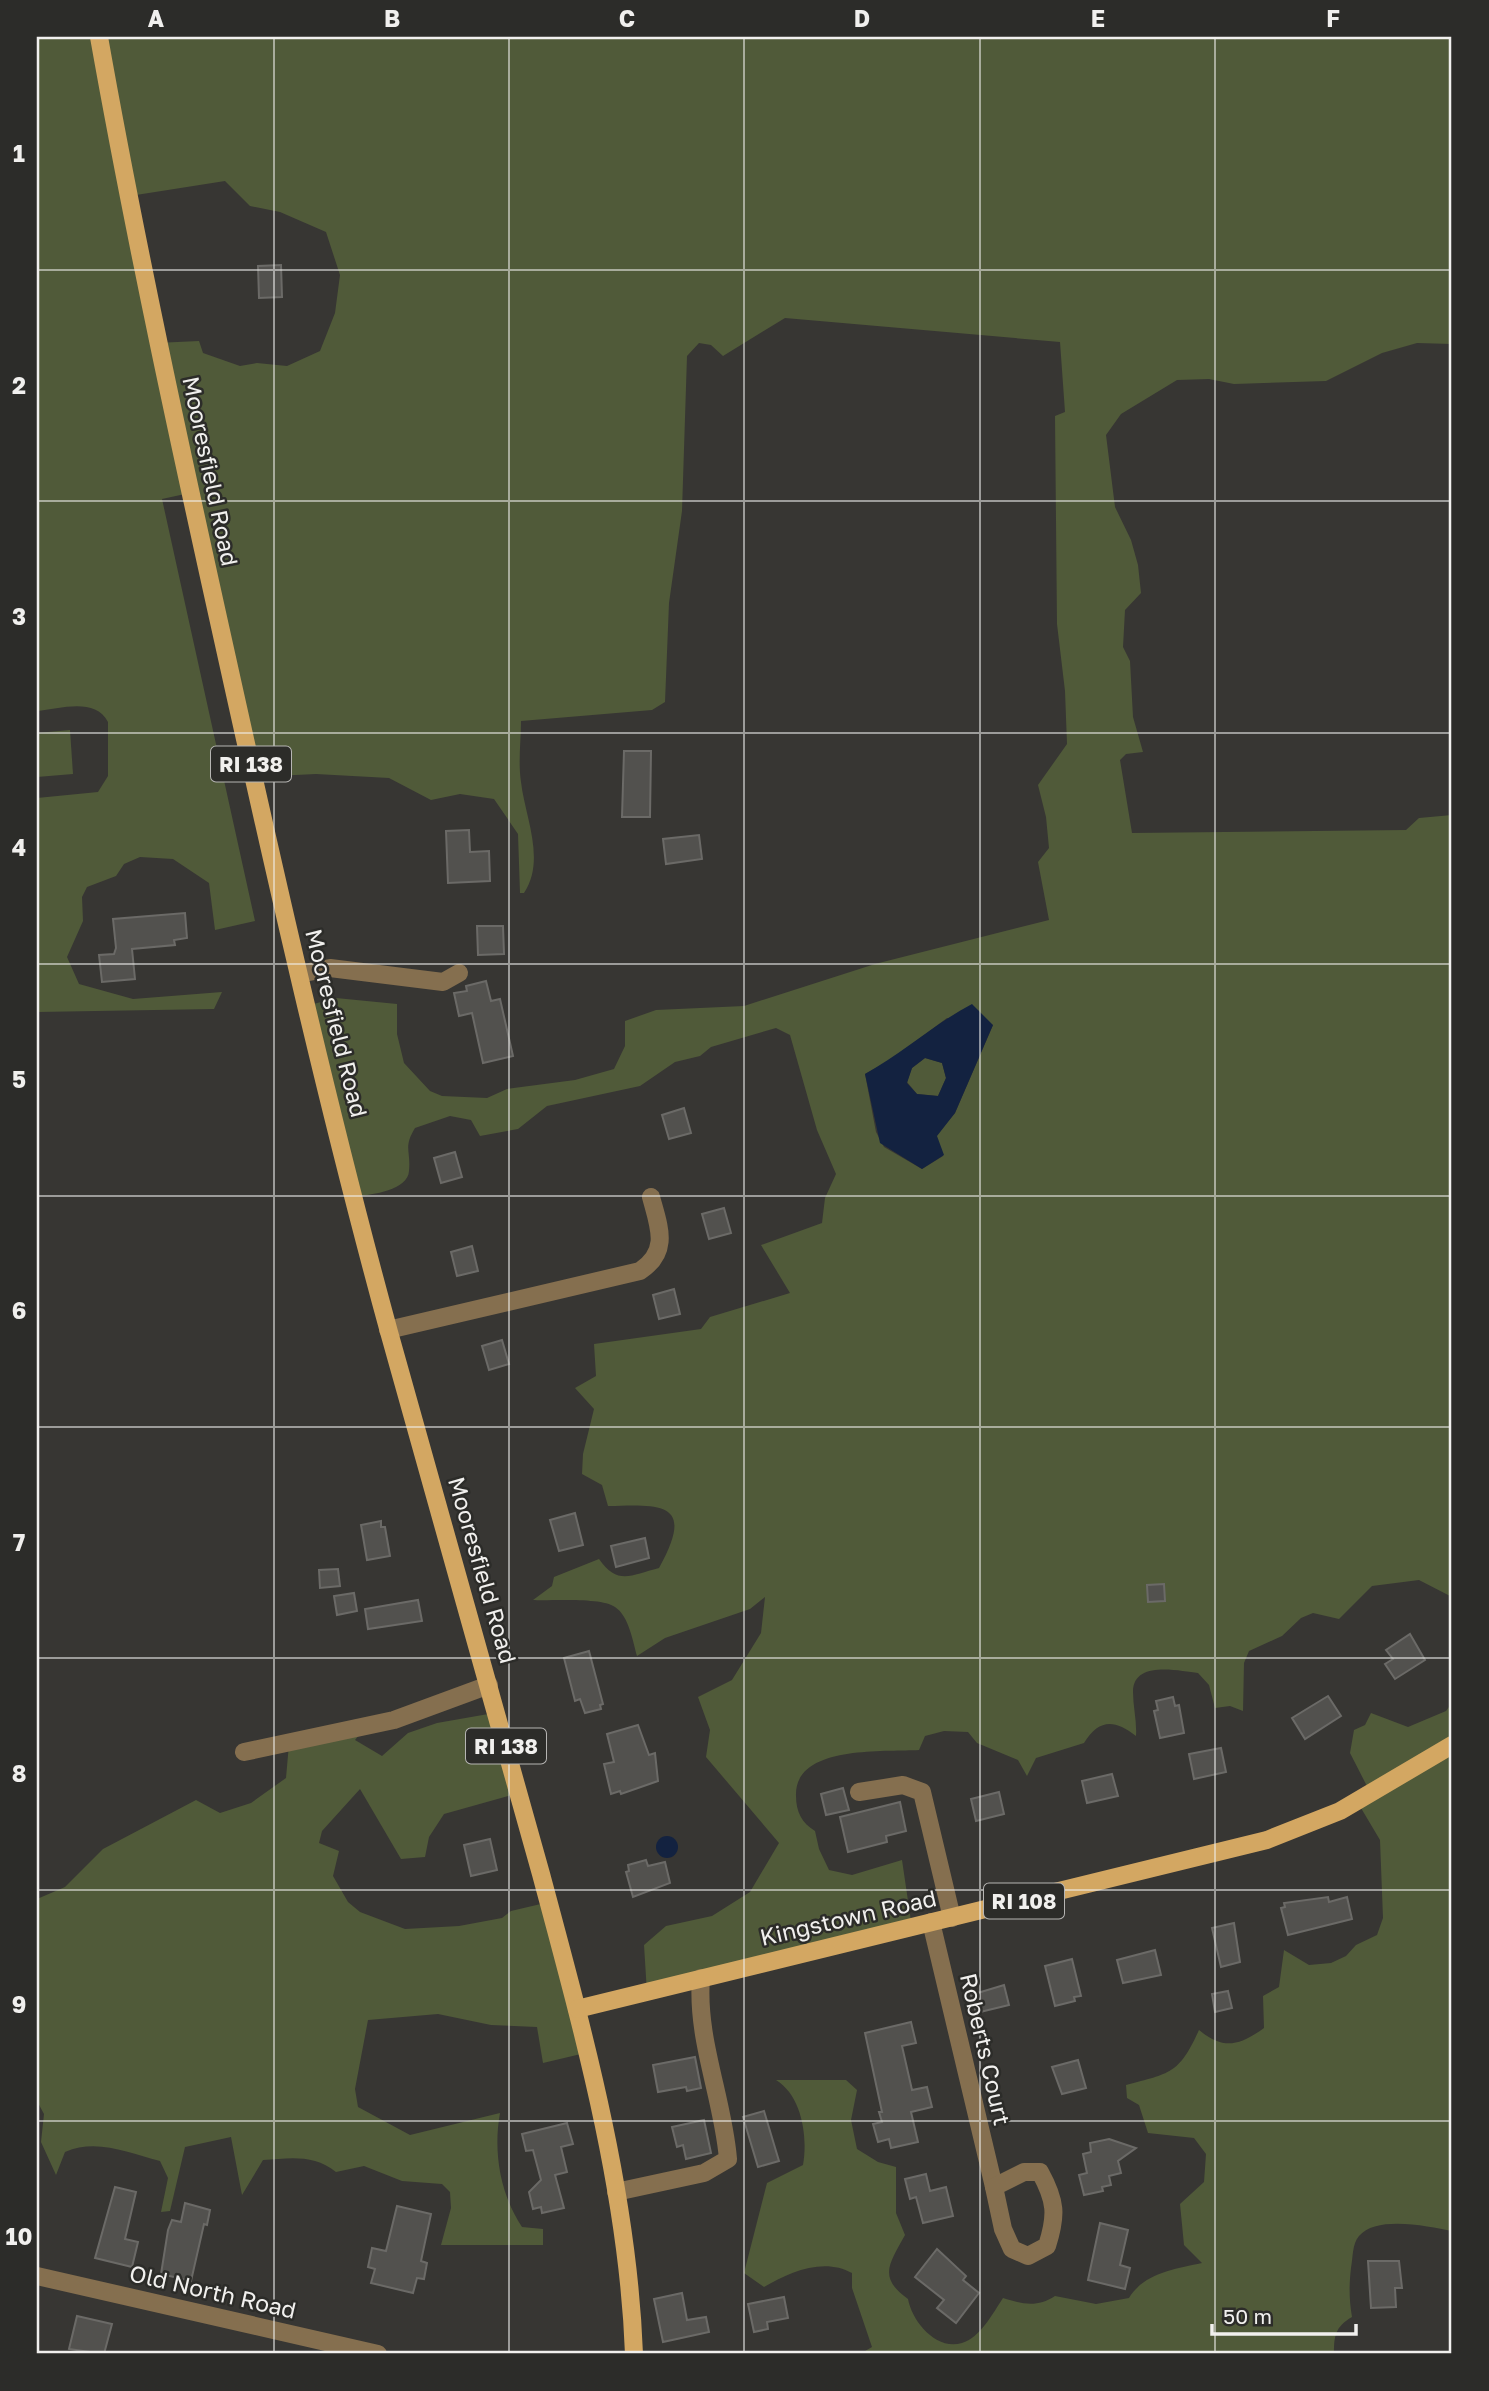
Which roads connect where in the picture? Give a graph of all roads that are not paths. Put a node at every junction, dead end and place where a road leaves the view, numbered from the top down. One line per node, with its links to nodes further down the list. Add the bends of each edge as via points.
1 (99, 37): 3 (main road, Mooresfield Road / RI 138, via 174,418)
2 (458, 973): 3 (street, via 443,982 330,968)
3 (299, 974): 5 (main road, Mooresfield Road / RI 138)
4 (652, 1197): 5 (street, via 661,1234 659,1251 654,1262 640,1271)
5 (388, 1330): 6 (main road, Mooresfield Road / RI 138)
6 (489, 1685): 8 (street, via 383,1723); 13 (main road, Mooresfield Road / RI 138)
7 (1452, 1745): 10 (main road, Kingstown Road / RI 108, via 1340,1811 1267,1840)
8 (244, 1752)
9 (859, 1792): 10 (street, via 903,1785 922,1793)
10 (952, 1918): 11 (main road, Kingstown Road / RI 108)
11 (931, 1922): 12 (main road, Kingstown Road / RI 108); 14 (street, Roberts Court)
12 (701, 1978): 13 (main road, Kingstown Road / RI 108); 15 (street, via 699,2008 728,2159 704,2173)
13 (577, 2009): 15 (main road, RI 138)
14 (994, 2187): 14 (street, Roberts Court, via 1012,2249 1028,2256 1046,2246 1056,2219 1050,2190 1040,2172 1024,2172)
15 (616, 2192): 18 (main road, RI 138, via 626,2245)
16 (37, 2276): 17 (street, Old North Road)
17 (378, 2354)
18 (634, 2354)

